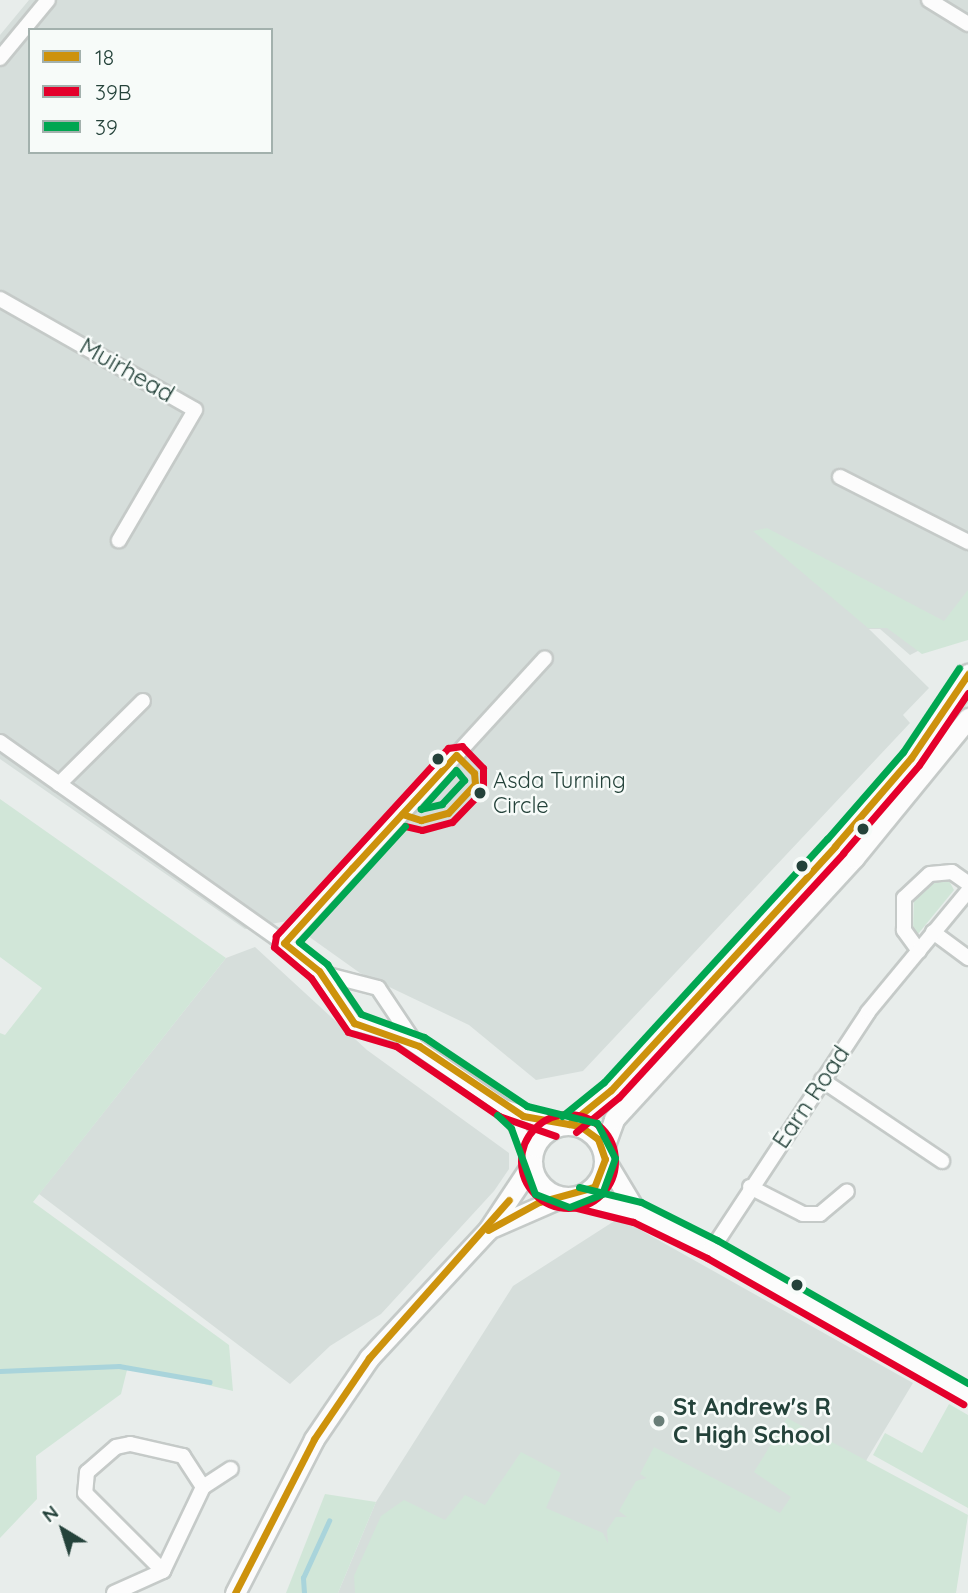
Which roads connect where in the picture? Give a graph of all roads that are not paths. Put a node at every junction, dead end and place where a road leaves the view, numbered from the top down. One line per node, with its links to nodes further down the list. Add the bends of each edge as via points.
1 (47, 0): 4 (street)
2 (929, 0): 3 (street)
3 (968, 24)
4 (0, 58)
5 (0, 299): 7 (street, Muirhead, via 195,410)
6 (840, 477): 8 (street)
7 (119, 540)
8 (968, 542)
9 (545, 659): 18 (street)
10 (968, 674): 29 (main road, via 911,758 835,846 611,1090)
11 (144, 701): 14 (street)
12 (968, 718): 30 (main road, via 854,858 614,1119)
13 (0, 742): 14 (street)
14 (59, 784): 18 (street)
15 (968, 883): 19 (street, via 952,872 930,874 904,898 904,930)
16 (968, 891): 17 (street, Earn Road)
17 (933, 932): 19 (street, Earn Road); 20 (street)
18 (284, 943): 21 (street)
19 (919, 951): 27 (street, Earn Road)
20 (968, 958)
21 (319, 971): 22 (street); 24 (street)
22 (360, 987): 23 (street, via 377,988); 24 (street, via 347,998)
23 (388, 1005): 25 (street); 26 (street)
24 (346, 1012): 25 (street, via 358,1026)
25 (374, 1026): 26 (street)
26 (419, 1046): 28 (street)
27 (822, 1080): 32 (street); 33 (street, Earn Road)
28 (505, 1107): 29 (street); 31 (street, via 520,1122)
29 (564, 1125): 30 (main road, via 590,1132); 31 (main road, via 540,1138)
30 (604, 1154): 35 (main road, via 600,1179); 36 (street)
31 (532, 1161): 35 (main road, via 541,1186); 37 (main road)
32 (942, 1161)
33 (750, 1187): 34 (street, via 803,1214 820,1214); 38 (street, Earn Road)
34 (847, 1191)
35 (569, 1197): 36 (street); 37 (main road)
36 (637, 1212): 38 (street)
37 (488, 1230): 44 (main road, via 369,1358 314,1439)
38 (712, 1249): 39 (street)
39 (968, 1395)
40 (231, 1469): 41 (street)
41 (203, 1488): 42 (street); 42 (street, via 183,1456 130,1444 87,1472 85,1493)
42 (163, 1571): 43 (street)
43 (114, 1593)
44 (236, 1593)

